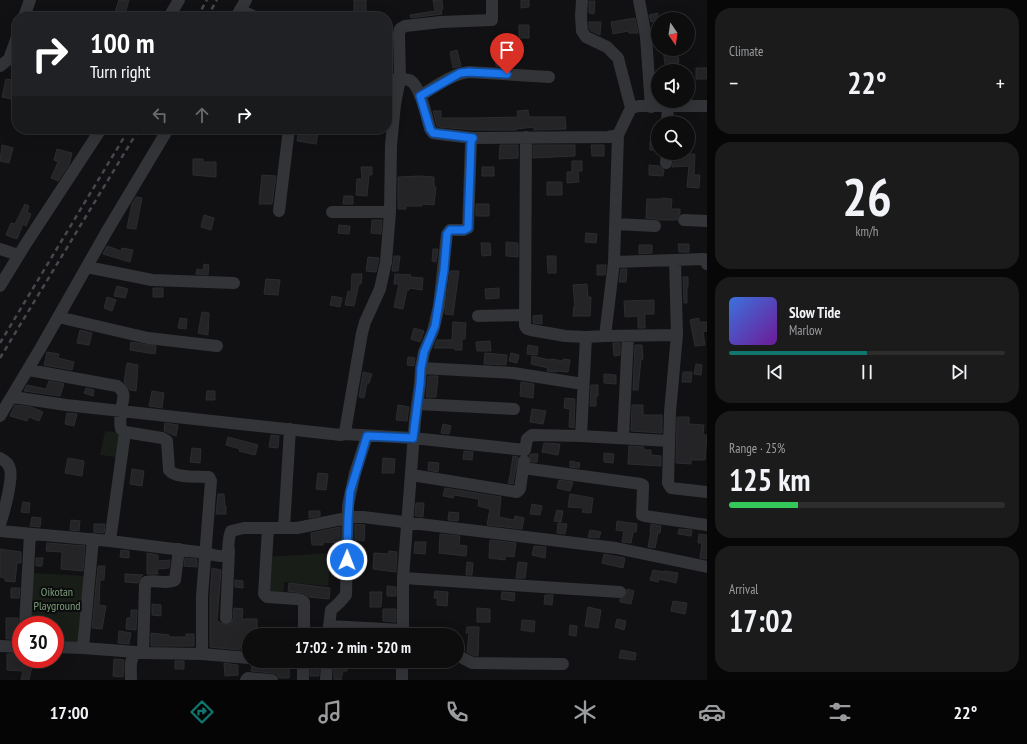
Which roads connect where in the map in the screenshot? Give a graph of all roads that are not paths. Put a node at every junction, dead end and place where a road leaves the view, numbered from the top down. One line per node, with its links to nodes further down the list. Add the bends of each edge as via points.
1 (30, 0): 6 (street)
2 (179, 0): 7 (street)
3 (492, 0): 11 (street, via 492,20 441,22 405,26 400,29)
4 (582, 0): 17 (street, via 582,31 586,37 607,47 618,58)
5 (639, 0): 16 (street, via 646,38)
6 (26, 12)
7 (172, 12)
8 (12, 51): 9 (street, via 9,59)
9 (0, 66)
10 (549, 77): 13 (street, via 460,73)
11 (400, 79): 12 (street); 13 (street, via 415,85); 26 (street, via 391,145)
12 (392, 80)
13 (420, 96): 23 (street, via 433,133)
14 (695, 106): 15 (street)
15 (707, 106)
16 (651, 107): 17 (street)
17 (631, 108): 21 (street)
18 (98, 134): 32 (street)
19 (165, 134): 36 (street)
20 (288, 134): 24 (street)
21 (618, 135): 22 (street); 29 (street)
22 (526, 137): 23 (street); 39 (street)
23 (473, 138): 47 (street, via 468,228 450,230 447,234 436,319)
24 (279, 211)
25 (332, 212): 26 (street)
26 (390, 212): 57 (street, via 383,278 362,333)
27 (684, 220): 28 (street)
28 (707, 221)
29 (616, 224): 30 (street); 34 (street)
30 (655, 226)
31 (0, 249): 32 (street)
32 (18, 255): 38 (street)
33 (675, 260): 34 (street); 35 (street, via 704,259); 42 (street)
34 (614, 262): 43 (street)
35 (707, 264)
36 (87, 267): 37 (street, via 152,280); 41 (street)
37 (234, 283)
38 (0, 286)
39 (525, 315): 40 (street); 45 (street, via 525,326 528,329)
40 (478, 316)
41 (58, 317): 46 (street, via 148,338); 48 (street)
42 (677, 335): 44 (street); 62 (street)
43 (606, 336): 44 (street); 45 (street)
44 (628, 336): 61 (street)
45 (586, 337): 49 (street)
46 (217, 346)
47 (421, 368): 49 (street, via 513,373); 51 (street)
48 (28, 370): 50 (street); 53 (street, via 117,386 124,392)
49 (583, 384): 59 (street)
50 (13, 397): 53 (street); 54 (street)
51 (418, 404): 52 (street); 60 (street)
52 (514, 409)
53 (121, 410): 55 (street); 56 (street, via 121,429)
54 (0, 416)
55 (290, 429): 57 (street); 73 (street)
56 (125, 432): 77 (street); 80 (street, via 167,441 169,470 172,474 209,477 211,481)
57 (344, 434): 58 (street)
58 (367, 436): 60 (street); 68 (street, via 352,483)
59 (581, 436): 61 (street); 63 (street, via 532,435 527,439)
60 (413, 438): 63 (street); 66 (street)
61 (623, 438): 62 (street)
62 (669, 441): 67 (street, via 668,486)
63 (525, 450): 65 (street)
64 (0, 458): 70 (street, via 10,469 10,484)
65 (523, 468): 66 (street, via 520,489 517,492); 71 (street, via 641,484 642,515)
66 (412, 475): 69 (street)
67 (707, 492)
68 (348, 518): 69 (street, via 363,517); 73 (street, via 304,527); 87 (street, via 346,595 330,610)
69 (407, 523): 81 (street, via 616,548); 82 (street)
70 (0, 524)
71 (707, 525)
72 (268, 528): 73 (street); 79 (street, via 231,531); 86 (street, via 264,594 267,597 297,599 304,602)
73 (284, 528)
74 (0, 531): 75 (street)
75 (30, 534): 76 (street); 84 (street)
76 (93, 539): 77 (street); 92 (street)
77 (110, 541): 78 (street)
78 (179, 549): 80 (street); 93 (street, via 175,580 146,582)
79 (229, 550): 80 (street, via 228,554 219,557); 85 (street)
80 (206, 553): 94 (street, via 202,596)
81 (707, 567)
82 (403, 578): 83 (street); 88 (street)
83 (620, 592)
84 (25, 616)
85 (226, 618)
86 (304, 628)
87 (329, 628)
88 (403, 628)
89 (0, 646): 90 (street)
90 (12, 647)
91 (64, 647): 92 (street)
92 (83, 648): 93 (street)
93 (139, 652): 94 (street); 101 (street, via 132,656)
94 (202, 654): 95 (street)
95 (242, 657)
96 (464, 659): 97 (street, via 472,663)
97 (562, 664)
98 (303, 668): 104 (street)
99 (327, 668): 105 (street)
100 (402, 668): 106 (street)
101 (131, 680)
102 (246, 680): 103 (street)
103 (272, 680)
104 (303, 680)
105 (326, 680)
106 (402, 680)

